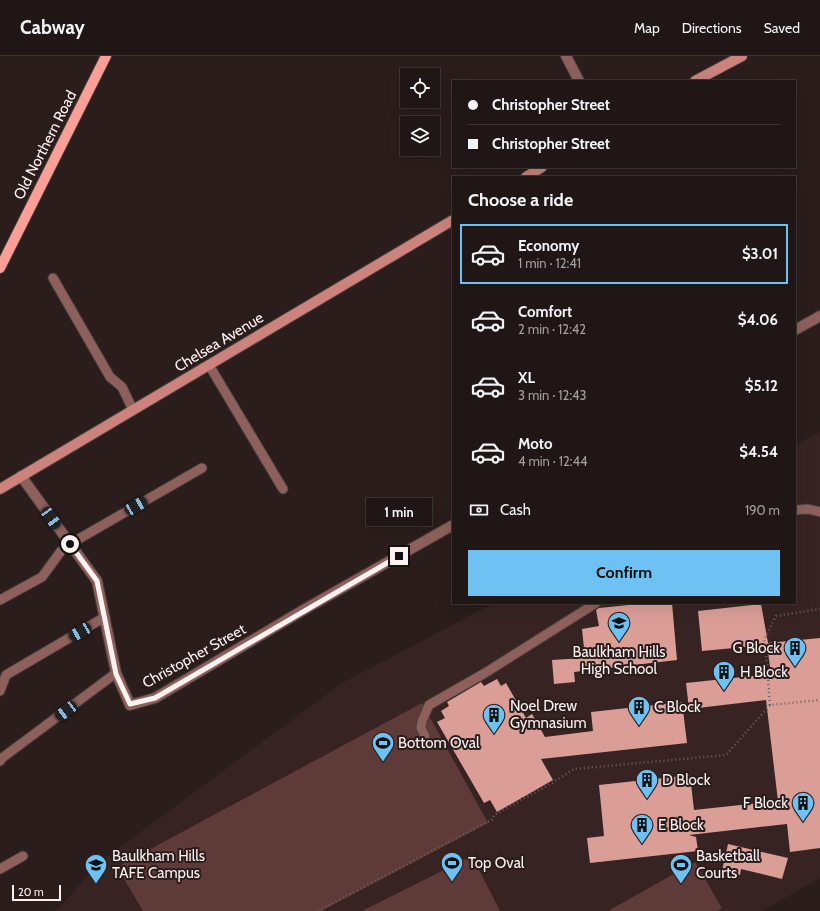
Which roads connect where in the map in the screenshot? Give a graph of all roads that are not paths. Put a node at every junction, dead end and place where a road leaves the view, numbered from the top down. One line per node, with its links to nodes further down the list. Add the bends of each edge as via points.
1 (106, 56): 9 (main road, Old Northern Road)
2 (566, 56): 4 (street)
3 (742, 56): 5 (street)
4 (578, 80)
5 (697, 80)
6 (540, 168): 7 (street)
7 (528, 176)
8 (452, 221): 13 (street, Chelsea Avenue)
9 (0, 268)
10 (53, 278): 14 (lane, via 110,377 122,387)
11 (820, 316): 12 (street)
12 (796, 329)
13 (209, 365): 14 (street, Chelsea Avenue); 18 (lane)
14 (133, 410): 16 (street, Chelsea Avenue)
15 (202, 468): 22 (lane)
16 (21, 476): 17 (street, Chelsea Avenue); 22 (street, Christopher Street)
17 (0, 488)
18 (283, 489)
19 (796, 510): 20 (lane)
20 (820, 512)
21 (452, 526): 26 (street, Christopher Street, via 155,698 130,704)
22 (70, 544): 23 (lane, via 61,551 42,577); 25 (street, Christopher Street, via 97,581)
23 (0, 600)
24 (594, 604): 28 (lane, via 429,705 421,728)
25 (105, 617): 26 (street, Christopher Street); 27 (lane, via 6,675)
26 (116, 674): 29 (lane)
27 (0, 691)
28 (425, 736)
29 (0, 762)
30 (23, 856): 31 (lane)
31 (0, 870)

